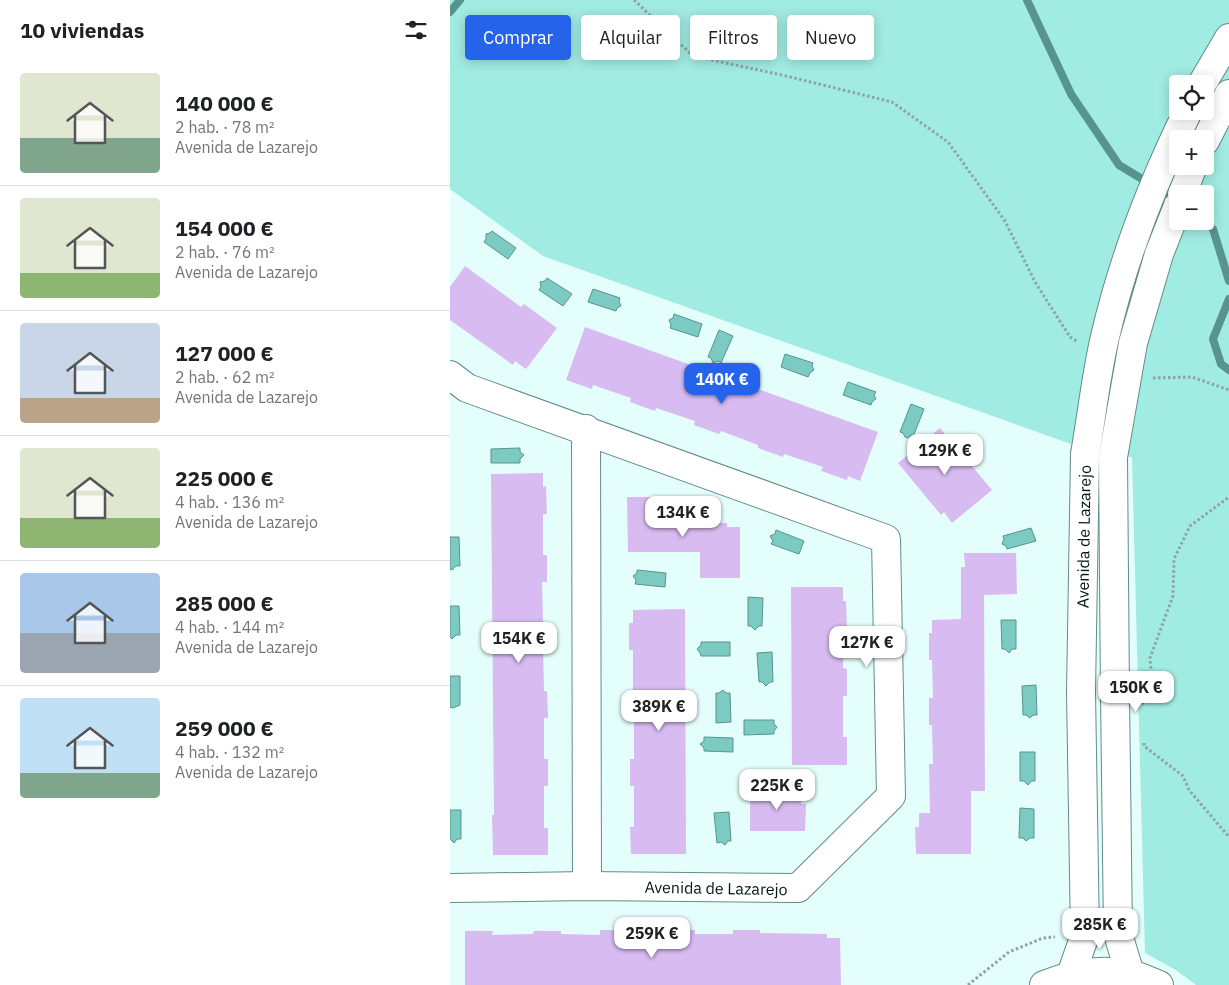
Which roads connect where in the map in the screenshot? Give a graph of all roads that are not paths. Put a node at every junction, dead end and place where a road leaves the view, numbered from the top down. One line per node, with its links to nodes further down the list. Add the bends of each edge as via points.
1 (1229, 38): 2 (street)
2 (1207, 75)
3 (1229, 94): 5 (street)
4 (1184, 120): 12 (street, Avenida de Lazarejo, bridge, via 1132,243 1105,337 1085,454 1081,692 1085,935)
5 (1211, 130)
6 (1169, 228): 11 (street, Avenida de Lazarejo, bridge, via 1158,254 1133,344 1113,457 1118,934)
7 (450, 376): 8 (street, Avenida de Lazarejo, via 467,388)
8 (586, 429): 9 (street); 9 (street, Avenida de Lazarejo, via 886,539 891,796 798,888)
9 (587, 886): 10 (street, Avenida de Lazarejo)
10 (450, 888)
11 (1130, 974): 12 (street, via 1100,971); 14 (street)
12 (1071, 975): 13 (street)
13 (1044, 985)
14 (1159, 985)

